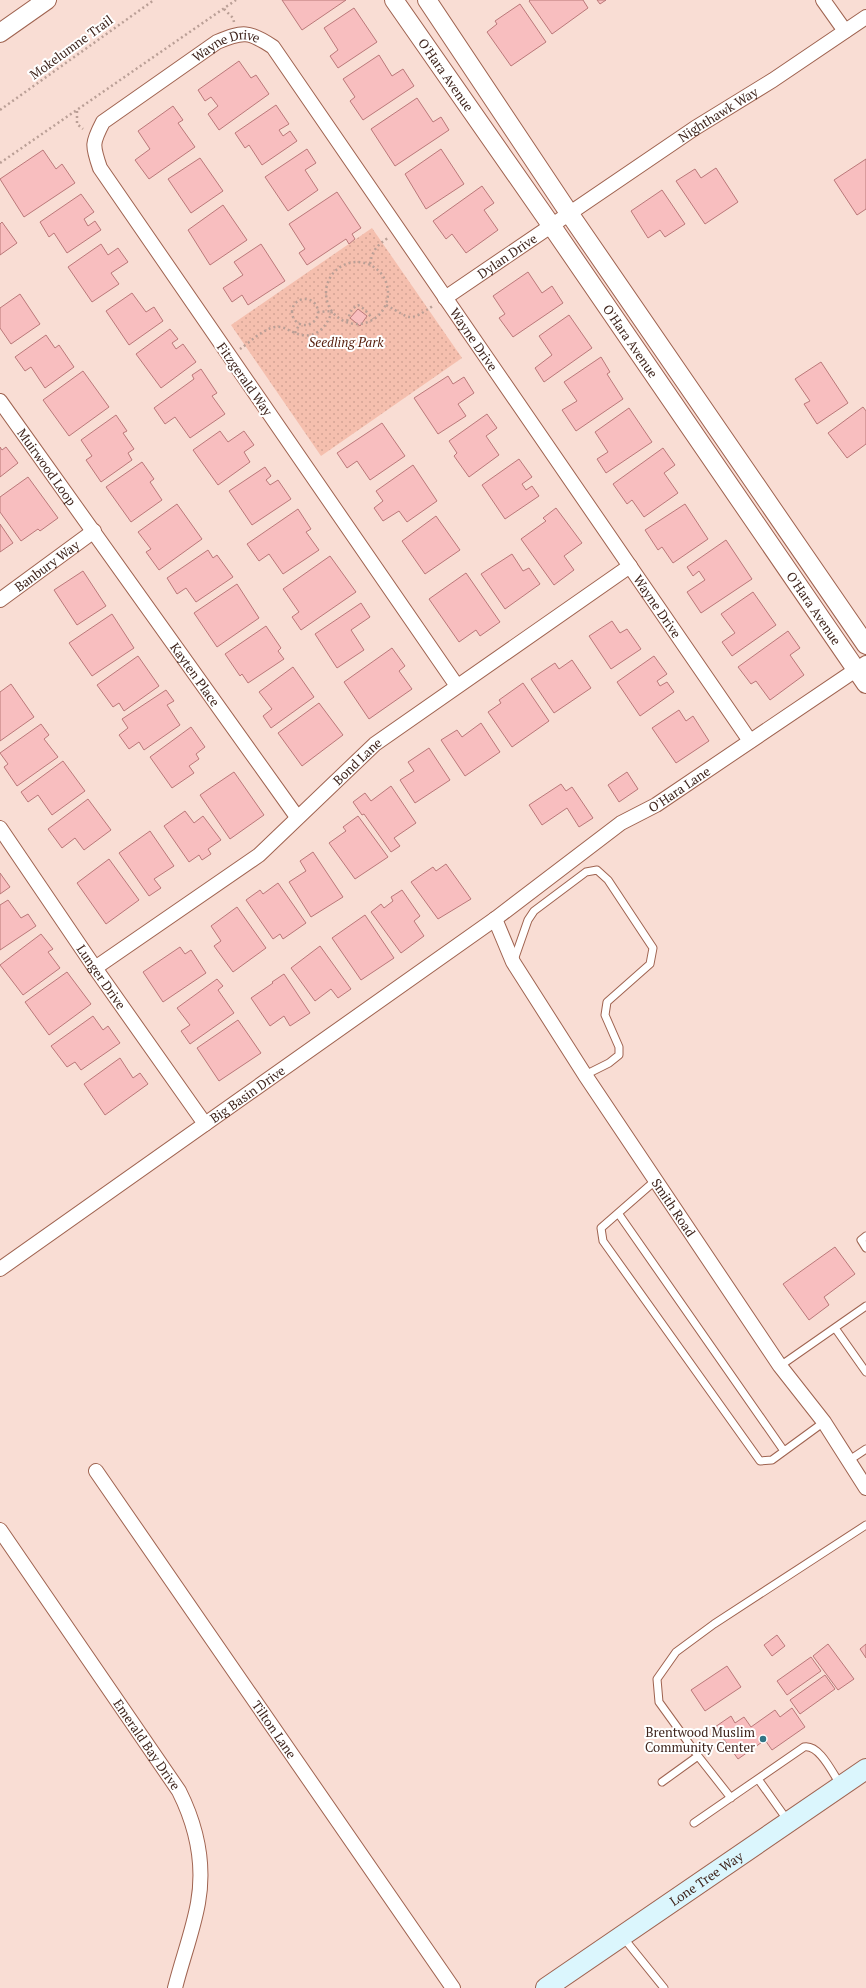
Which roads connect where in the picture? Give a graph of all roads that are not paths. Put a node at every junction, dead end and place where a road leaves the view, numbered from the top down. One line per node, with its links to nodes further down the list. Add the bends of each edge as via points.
1 (47, 0): 7 (street)
2 (394, 0): 10 (street, O'Hara Avenue)
3 (427, 0): 9 (street, O'Hara Avenue)
4 (823, 0): 6 (street)
5 (866, 17): 6 (street, Nighthawk Way)
6 (845, 31): 9 (street, Nighthawk Way)
7 (0, 33)
8 (94, 139): 11 (street, Wayne Drive, via 103,122 217,42 236,34 255,35 273,47); 18 (street, Fitzgerald Way, via 95,154 100,168)
9 (570, 213): 10 (street, Dylan Drive); 16 (street, O'Hara Avenue)
10 (552, 225): 11 (street, Dylan Drive); 17 (street, O'Hara Avenue)
11 (445, 298): 14 (street, Wayne Drive)
12 (0, 401): 13 (street, Muirwood Loop)
13 (94, 532): 15 (street, Banbury Way); 20 (street, Kayten Place)
14 (630, 566): 18 (street, Bond Lane); 19 (street, Wayne Drive)
15 (0, 600)
16 (866, 645)
17 (863, 672): 19 (street, O'Hara Lane)
18 (457, 686): 20 (street, Bond Lane, via 375,744)
19 (750, 741): 22 (street, O'Hara Lane, via 656,805 621,823)
20 (297, 817): 24 (street, Bond Lane, via 259,855)
21 (0, 828): 24 (street, Lunger Drive)
22 (496, 919): 23 (street, Smith Road); 26 (street, Big Basin Drive)
23 (513, 962): 25 (street, Smith Road); 25 (lane, via 528,920 534,911 586,872 597,870 608,880 653,948 650,964 607,1002 605,1014 619,1047 619,1055)
24 (95, 968): 26 (street, Lunger Drive)
25 (585, 1075): 27 (street, Smith Road)
26 (205, 1124): 31 (street, Big Basin Drive)
27 (656, 1180): 28 (lane); 34 (street, Smith Road)
28 (618, 1213): 38 (lane); 38 (lane, via 601,1228 602,1241 760,1461 772,1460)
29 (866, 1236): 30 (lane, via 861,1240)
30 (866, 1248)
31 (0, 1269)
32 (866, 1306): 33 (lane)
33 (835, 1328): 34 (lane); 35 (lane)
34 (780, 1366): 36 (street, Smith Road)
35 (866, 1372)
36 (824, 1422): 38 (lane); 39 (street, Smith Road)
37 (866, 1449): 39 (lane)
38 (784, 1451)
39 (848, 1461): 41 (street, Smith Road)
40 (96, 1471): 55 (street, Tilton Lane)
41 (866, 1488)
42 (866, 1525): 44 (lane, via 682,1647 657,1678 659,1702)
43 (0, 1530): 54 (street, Emerald Bay Drive, via 180,1791 190,1812 198,1842 198,1902)
44 (698, 1756): 47 (lane); 49 (lane)
45 (866, 1769): 48 (main road, Lone Tree Way)
46 (758, 1779): 48 (lane, via 808,1746 815,1748); 49 (lane); 50 (lane)
47 (662, 1782)
48 (842, 1786): 50 (main road, Lone Tree Way)
49 (731, 1798): 51 (lane)
50 (789, 1822): 52 (main road, Lone Tree Way)
51 (694, 1824)
52 (622, 1936): 53 (main road, Lone Tree Way); 56 (lane)
53 (553, 1986)
54 (175, 1988)
55 (453, 1988)
56 (664, 1988)

